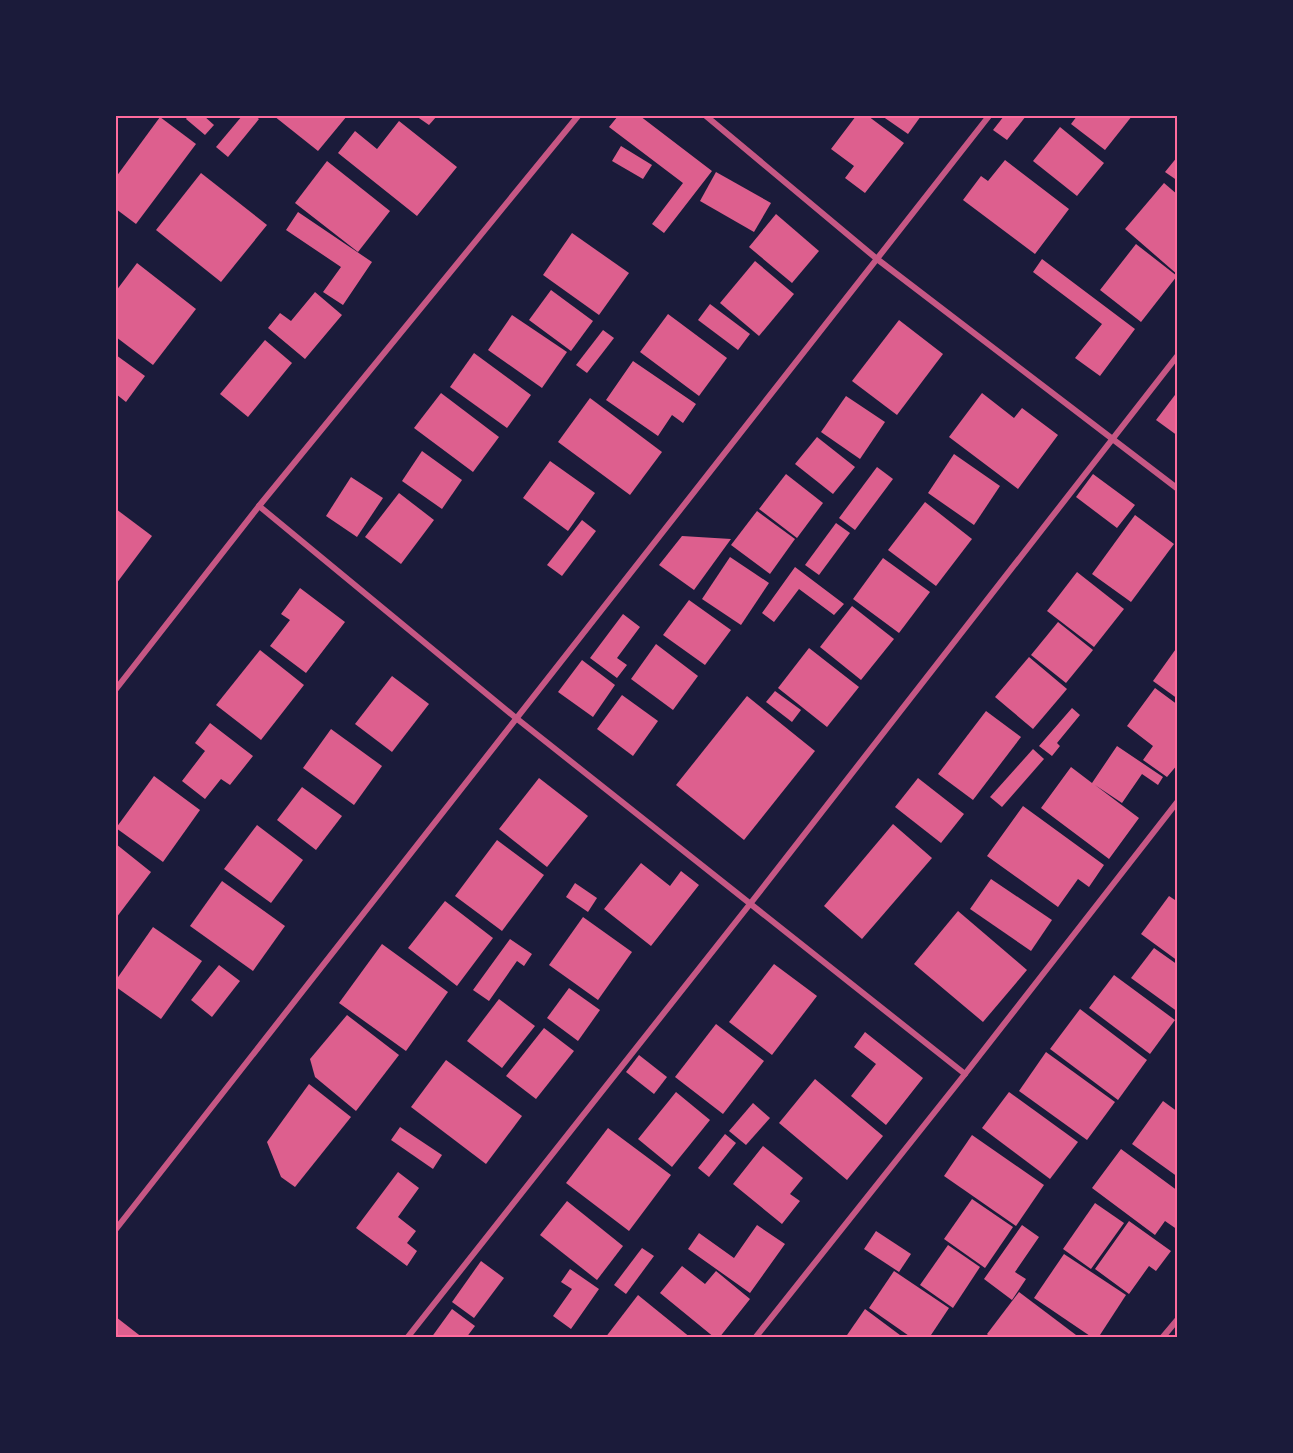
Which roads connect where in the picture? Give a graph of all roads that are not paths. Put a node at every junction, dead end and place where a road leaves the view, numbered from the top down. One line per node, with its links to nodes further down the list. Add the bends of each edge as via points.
1 (578, 116): 8 (street)
2 (706, 116): 4 (street)
3 (989, 116): 4 (street)
4 (877, 259): 6 (street); 10 (street)
5 (1178, 355): 6 (street)
6 (1113, 439): 7 (street); 12 (street)
7 (1178, 489)
8 (259, 506): 9 (street); 10 (street)
9 (116, 689)
10 (516, 717): 12 (street); 14 (street)
11 (1178, 801): 13 (street)
12 (750, 904): 13 (street); 16 (street)
13 (965, 1074): 17 (street)
14 (116, 1229)
15 (1178, 1319): 18 (street)
16 (407, 1338)
17 (755, 1338)
18 (1162, 1338)

